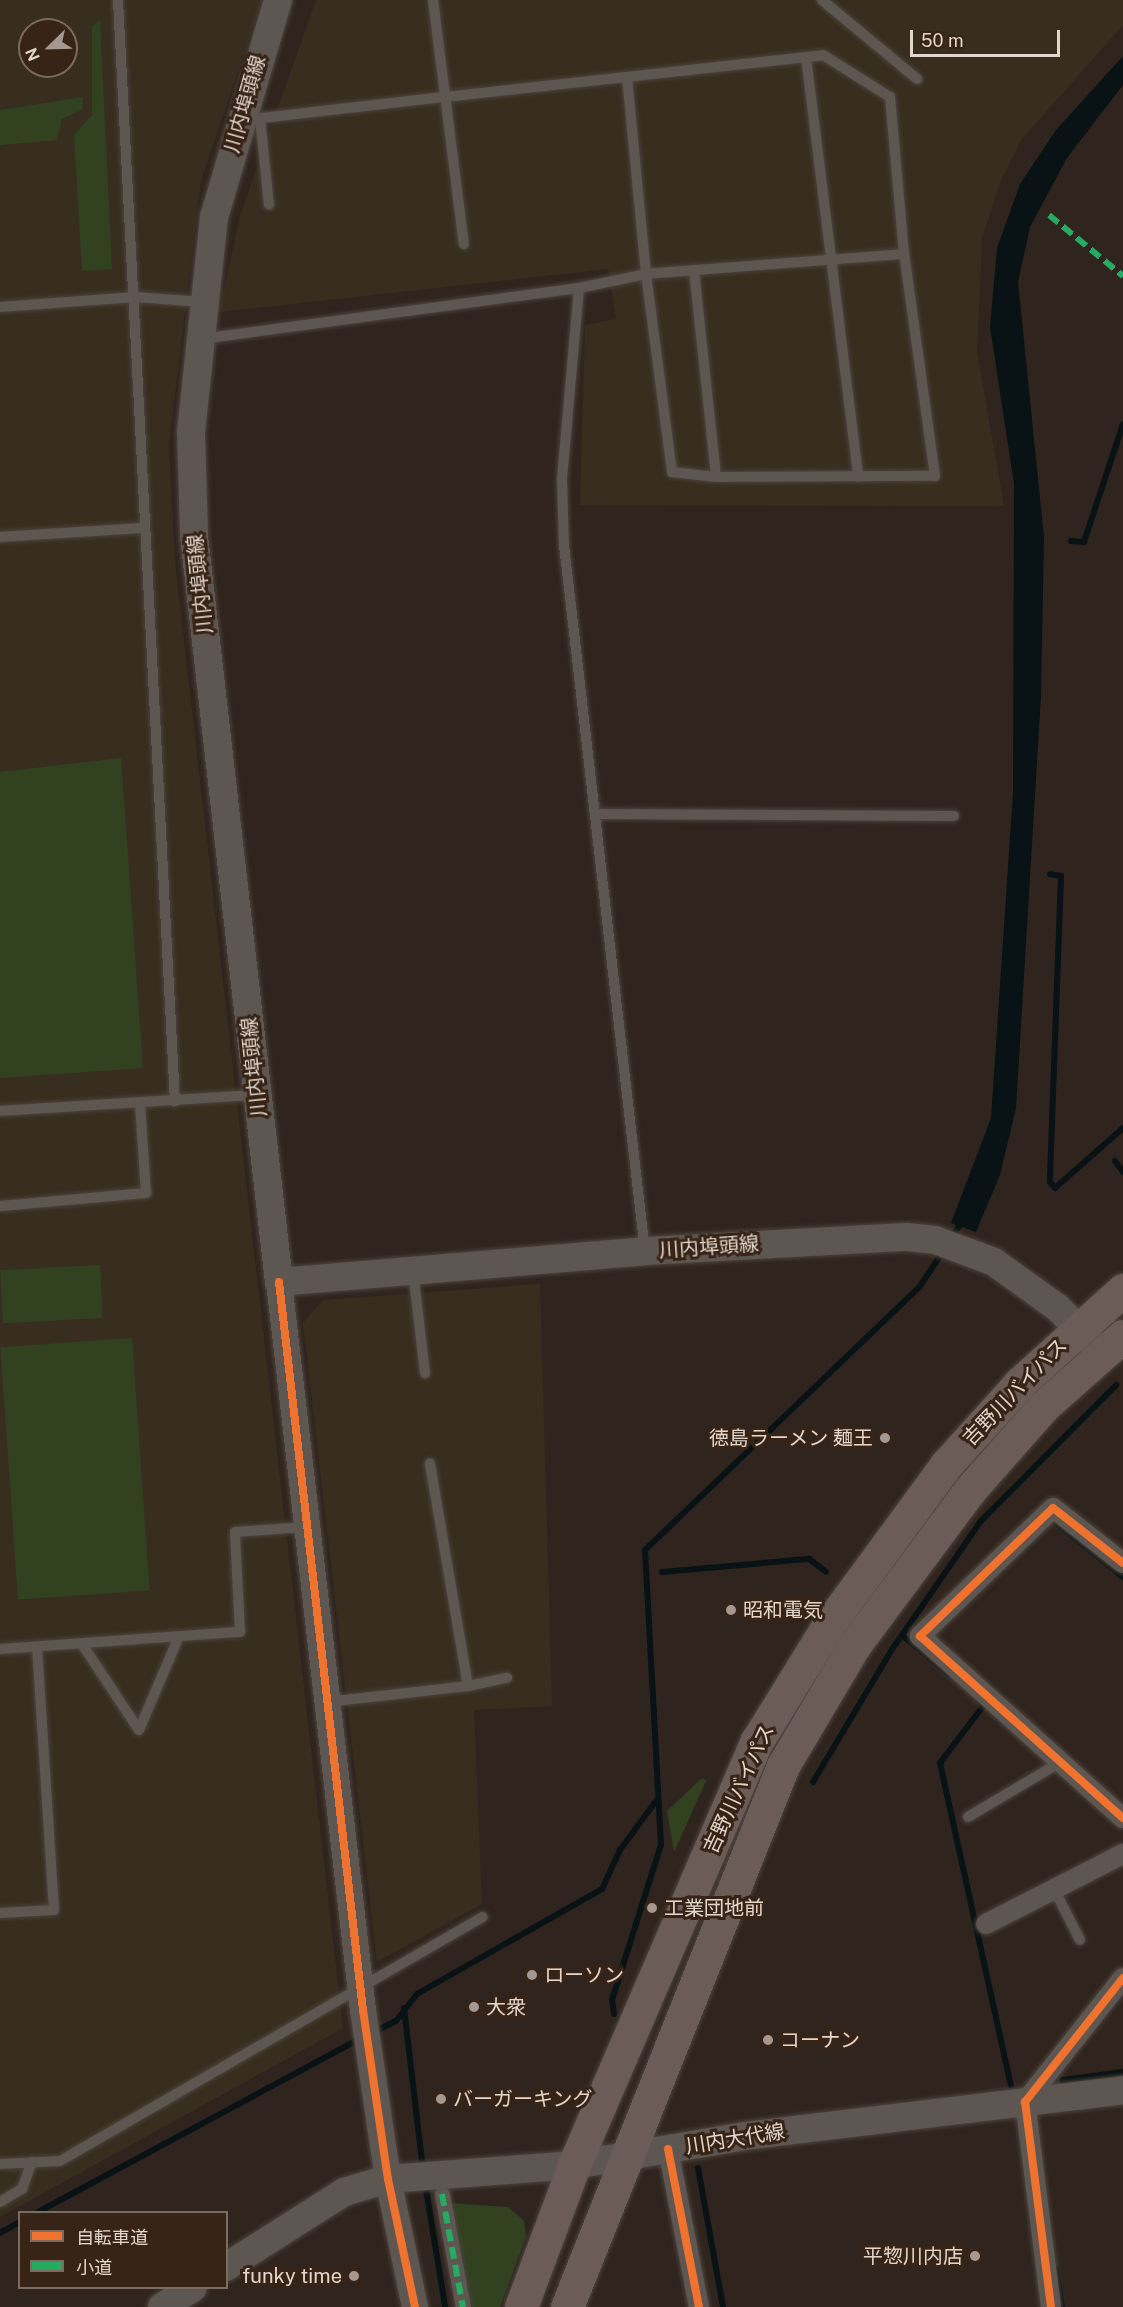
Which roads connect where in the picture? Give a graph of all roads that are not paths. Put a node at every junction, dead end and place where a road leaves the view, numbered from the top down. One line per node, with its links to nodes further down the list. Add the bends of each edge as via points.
1 (118, 0): 17 (lane)
2 (278, 0): 9 (main road, 川内埠頭線)
3 (433, 0): 8 (lane)
4 (822, 0): 7 (lane)
5 (806, 57): 6 (lane); 12 (lane, via 823,55 890,97); 13 (lane)
6 (627, 77): 8 (lane); 15 (lane)
7 (917, 79)
8 (445, 97): 9 (lane); 11 (lane)
9 (249, 119): 10 (lane); 18 (main road, 川内埠頭線, via 214,217)
10 (268, 205)
11 (464, 243)
12 (904, 254): 13 (lane); 22 (lane, via 935,476)
13 (831, 259): 14 (lane); 22 (lane)
14 (694, 270): 15 (lane); 21 (lane)
15 (646, 274): 16 (lane); 21 (lane, via 672,472)
16 (579, 288): 20 (lane); 25 (lane, via 562,479 564,545)
17 (136, 297): 18 (lane); 19 (lane); 23 (lane)
18 (202, 302): 20 (main road, 川内埠頭線)
19 (0, 308)
20 (198, 339): 27 (main road, 川内埠頭線, via 191,432 194,536)
21 (716, 477): 22 (lane)
22 (858, 477)
23 (145, 528): 24 (lane); 28 (lane)
24 (0, 537)
25 (595, 814): 26 (lane); 32 (lane)
26 (954, 816)
27 (256, 1095): 28 (lane); 34 (main road, 川内埠頭線)
28 (175, 1102): 29 (lane)
29 (140, 1104): 30 (lane); 31 (lane, via 146,1193)
30 (0, 1112)
31 (0, 1206)
32 (646, 1251): 33 (main road, 川内埠頭線); 36 (main road, 川内埠頭線, via 850,1237 935,1240 972,1251 1025,1282)
33 (413, 1271): 34 (main road, 川内埠頭線); 38 (lane)
34 (279, 1282): 40 (street)
35 (1123, 1290): 36 (highway, 吉野川バイパス)
36 (1078, 1328): 37 (main road, 川内埠頭線); 66 (highway, 吉野川バイパス, via 946,1465 830,1623 757,1742)
37 (1113, 1345): 63 (highway, 吉野川バイパス, via 1044,1407 969,1491 854,1646 783,1766)
38 (425, 1372)
39 (430, 1463): 47 (lane)
40 (307, 1527): 42 (lane, via 235,1532 240,1632); 48 (street)
41 (1123, 1563): 49 (street, via 1053,1508 920,1636 998,1701 1003,1713)
42 (180, 1636): 43 (lane); 43 (lane, via 139,1730)
43 (82, 1644): 44 (lane)
44 (37, 1647): 45 (lane); 54 (lane, via 54,1910)
45 (0, 1649)
46 (507, 1678): 47 (lane)
47 (468, 1686): 48 (lane)
48 (327, 1702): 59 (street)
49 (1059, 1763): 50 (lane); 51 (street)
50 (968, 1816)
51 (1123, 1818)
52 (1123, 1854): 53 (street)
53 (1054, 1889): 56 (street); 57 (lane)
54 (0, 1913)
55 (483, 1917): 59 (lane)
56 (987, 1924)
57 (1080, 1940)
58 (1123, 1978): 61 (street)
59 (362, 2000): 64 (lane, via 60,2161); 67 (street)
60 (1123, 2090): 61 (main road, 川内大代線)
61 (1025, 2102): 62 (main road, 川内大代線); 78 (street)
62 (668, 2149): 63 (main road, 川内大代線); 77 (street)
63 (626, 2156): 66 (main road, 川内大代線); 76 (highway, 吉野川バイパス)
64 (32, 2162): 65 (lane); 69 (lane, via 22,2189)
65 (0, 2164)
66 (574, 2165): 68 (main road, 川内大代線); 75 (highway, 吉野川バイパス)
67 (388, 2178): 68 (main road, 川内大代線); 70 (main road, 川内大代線, via 344,2192); 73 (street)
68 (432, 2182): 74 (street)
69 (0, 2202)
70 (228, 2265)
71 (191, 2289): 72 (main road)
72 (162, 2307)
73 (415, 2307)
74 (463, 2307)
75 (521, 2307)
76 (567, 2307)
77 (699, 2307)
78 (1051, 2307)

